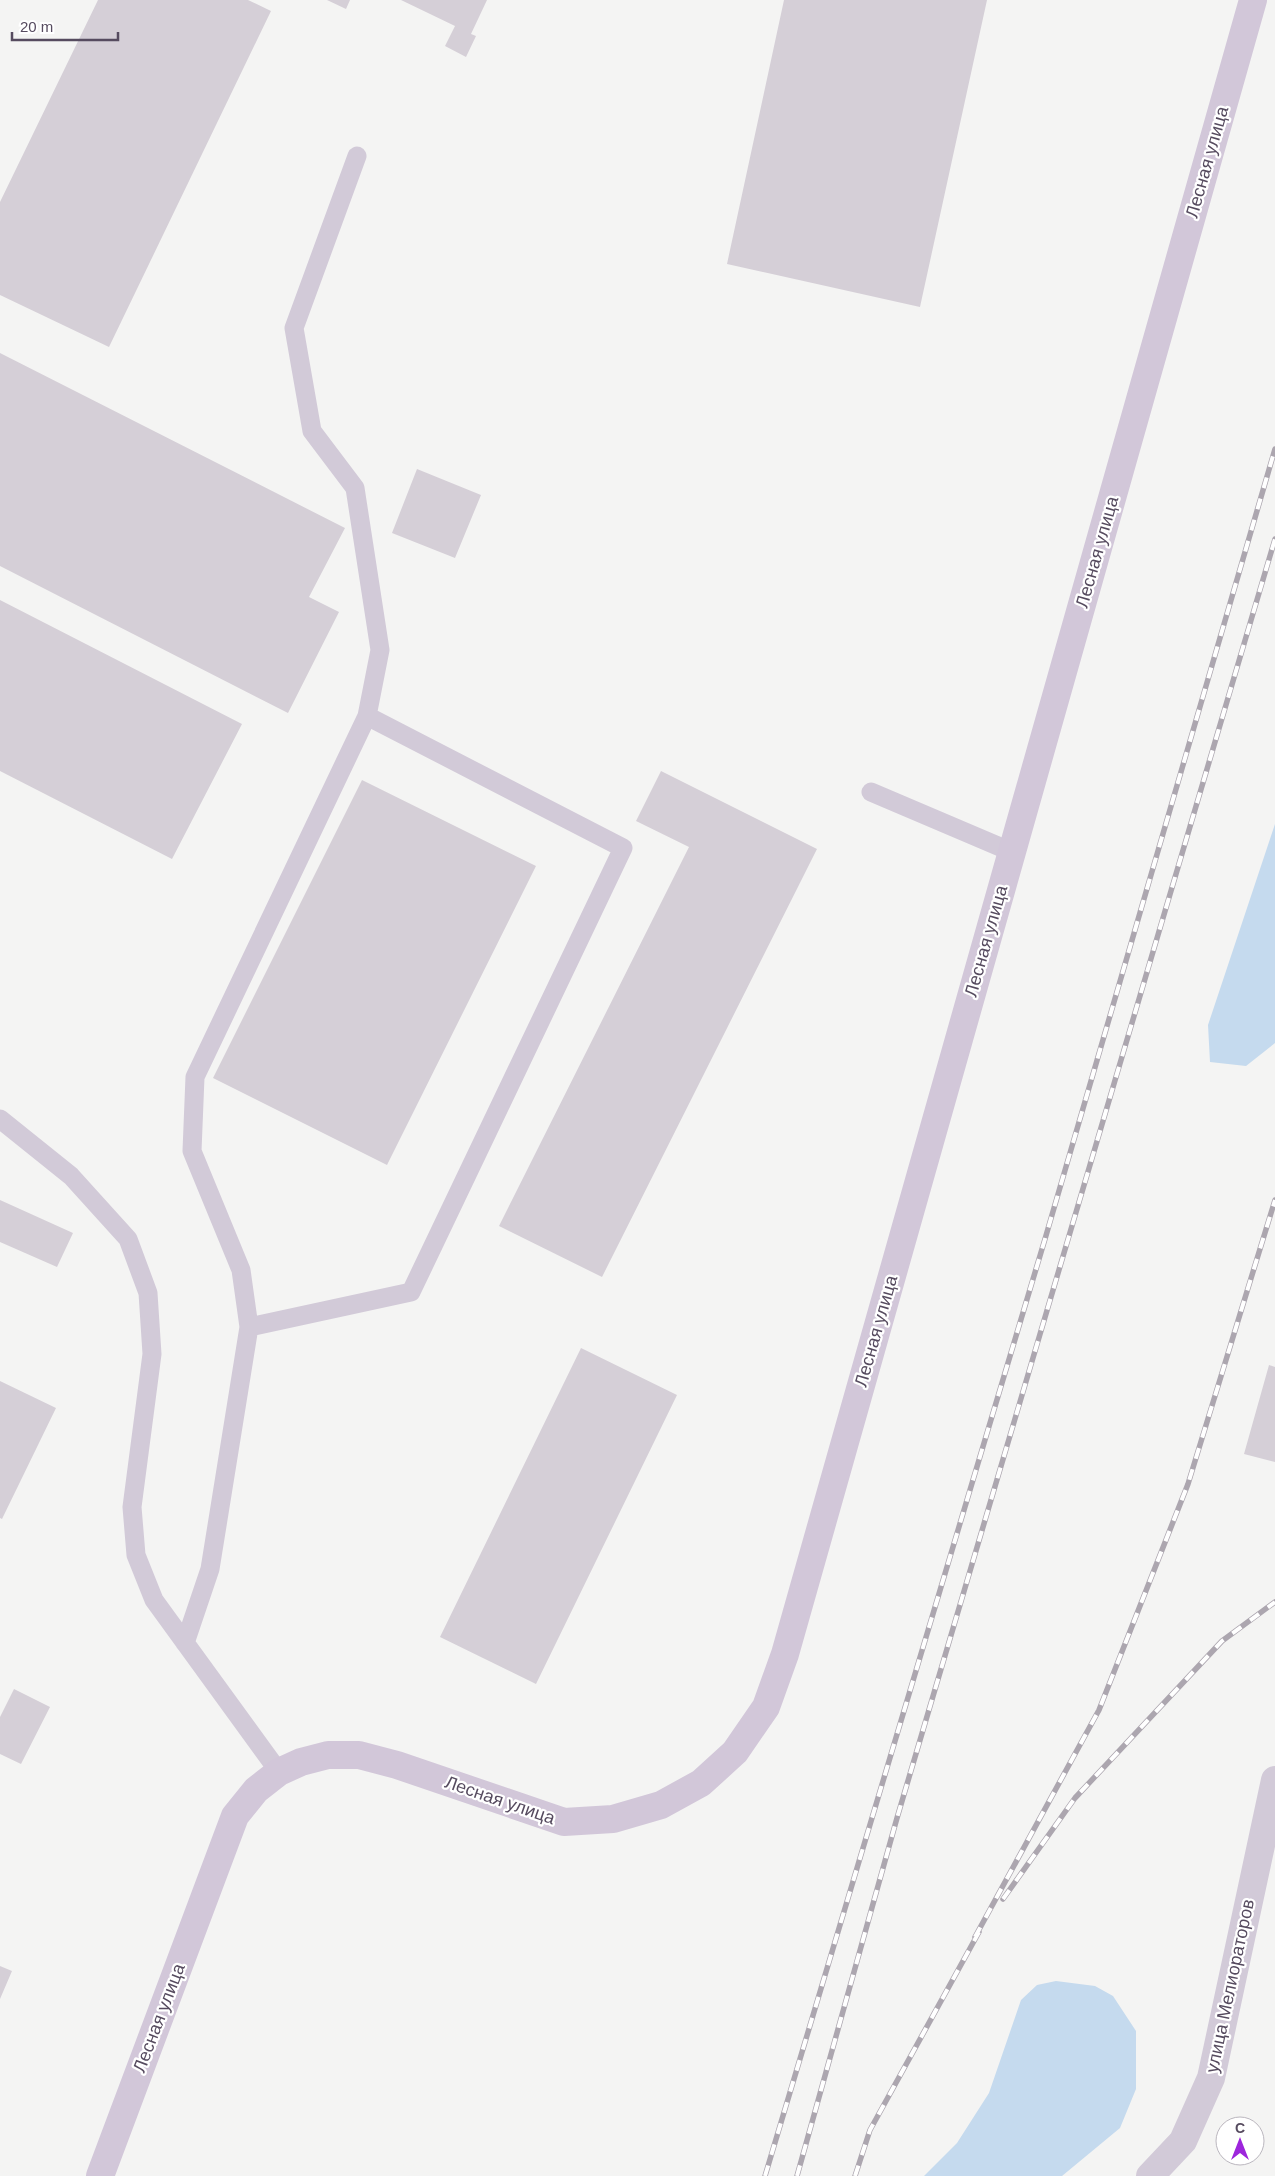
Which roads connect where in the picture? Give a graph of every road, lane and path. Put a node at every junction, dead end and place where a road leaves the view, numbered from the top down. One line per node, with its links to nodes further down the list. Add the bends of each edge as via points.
1 (1253, 0): 5 (street, Лесная улица)
2 (356, 156): 3 (lane, via 294,328 312,431 355,488 380,650)
3 (366, 716): 7 (lane, via 196,1077 192,1151 242,1270); 7 (lane, via 623,848 411,1292)
4 (871, 792): 5 (lane)
5 (1012, 852): 9 (street, Лесная улица, via 785,1654 766,1706 735,1752 701,1782 661,1805 613,1819 564,1822 359,1755 328,1755)
6 (0, 1119): 8 (lane, via 71,1176 128,1239 148,1293 152,1354 132,1507 136,1555 154,1600)
7 (249, 1326): 8 (lane, via 210,1569)
8 (186, 1643): 9 (lane)
9 (280, 1772): 11 (street, Лесная улица, via 256,1790 235,1816)
10 (1275, 1780): 12 (street, улица Мелиораторов, via 1211,2078 1184,2140)
11 (100, 2176)
12 (1150, 2176)

